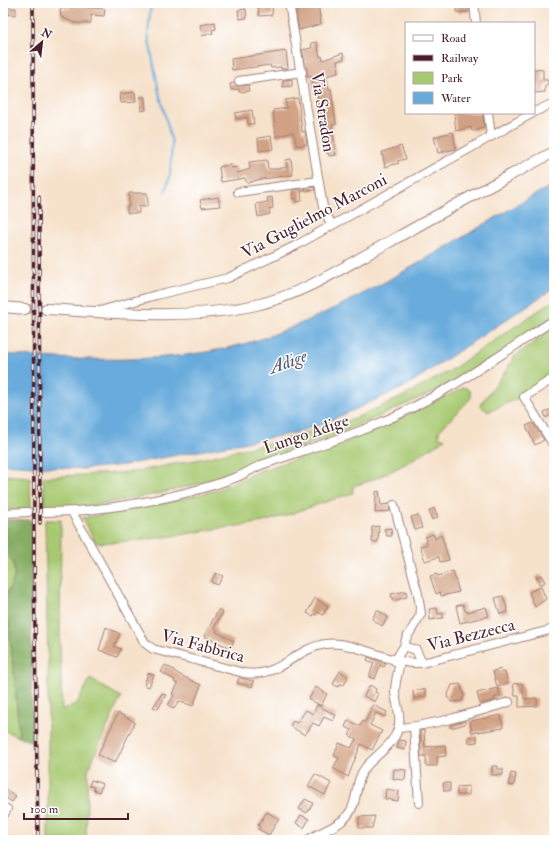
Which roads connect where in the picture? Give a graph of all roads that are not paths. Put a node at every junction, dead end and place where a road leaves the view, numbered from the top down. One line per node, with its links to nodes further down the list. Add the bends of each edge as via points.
1 (289, 3): 4 (street, Via Stradon)
2 (474, 3): 3 (street)
3 (476, 22)
4 (302, 72): 5 (street); 12 (street, Via Stradon)
5 (238, 81)
6 (554, 103): 7 (street, Via Guglielmo Marconi)
7 (535, 112)
8 (488, 114): 10 (street)
9 (531, 114): 10 (street, Via Guglielmo Marconi)
10 (491, 136): 14 (street, Via Guglielmo Marconi)
11 (554, 152): 18 (main road, via 340,270 278,299 219,311)
12 (319, 181): 13 (street); 14 (street, Via Stradon, via 323,207)
13 (238, 192)
14 (331, 224): 18 (street, Via Guglielmo Marconi, via 295,246 228,278)
15 (3, 307): 16 (main road)
16 (25, 309)
17 (46, 309): 18 (main road)
18 (95, 312)
19 (554, 320): 25 (street, Lungo Adige, via 468,378 407,411 345,438 266,463 216,484 136,502)
20 (554, 378): 21 (street, via 524,397)
21 (554, 446)
22 (394, 505): 28 (street, via 421,614)
23 (28, 512): 26 (street)
24 (44, 512): 25 (street, Lungo Adige)
25 (72, 512): 29 (street, Via Fabbrica, via 145,643 153,650 252,674 277,669 318,646 328,644 341,644)
26 (3, 513)
27 (554, 629): 30 (street, Via Bezzecca)
28 (404, 646): 29 (street); 30 (street, via 416,650)
29 (398, 662): 30 (street, Via Bezzecca); 33 (street, via 395,692)
30 (422, 663)
31 (509, 702): 32 (street)
32 (414, 727): 33 (street); 34 (street)
33 (399, 728): 35 (street, via 384,750 362,773 354,806 348,816)
34 (419, 803)
35 (308, 840)

